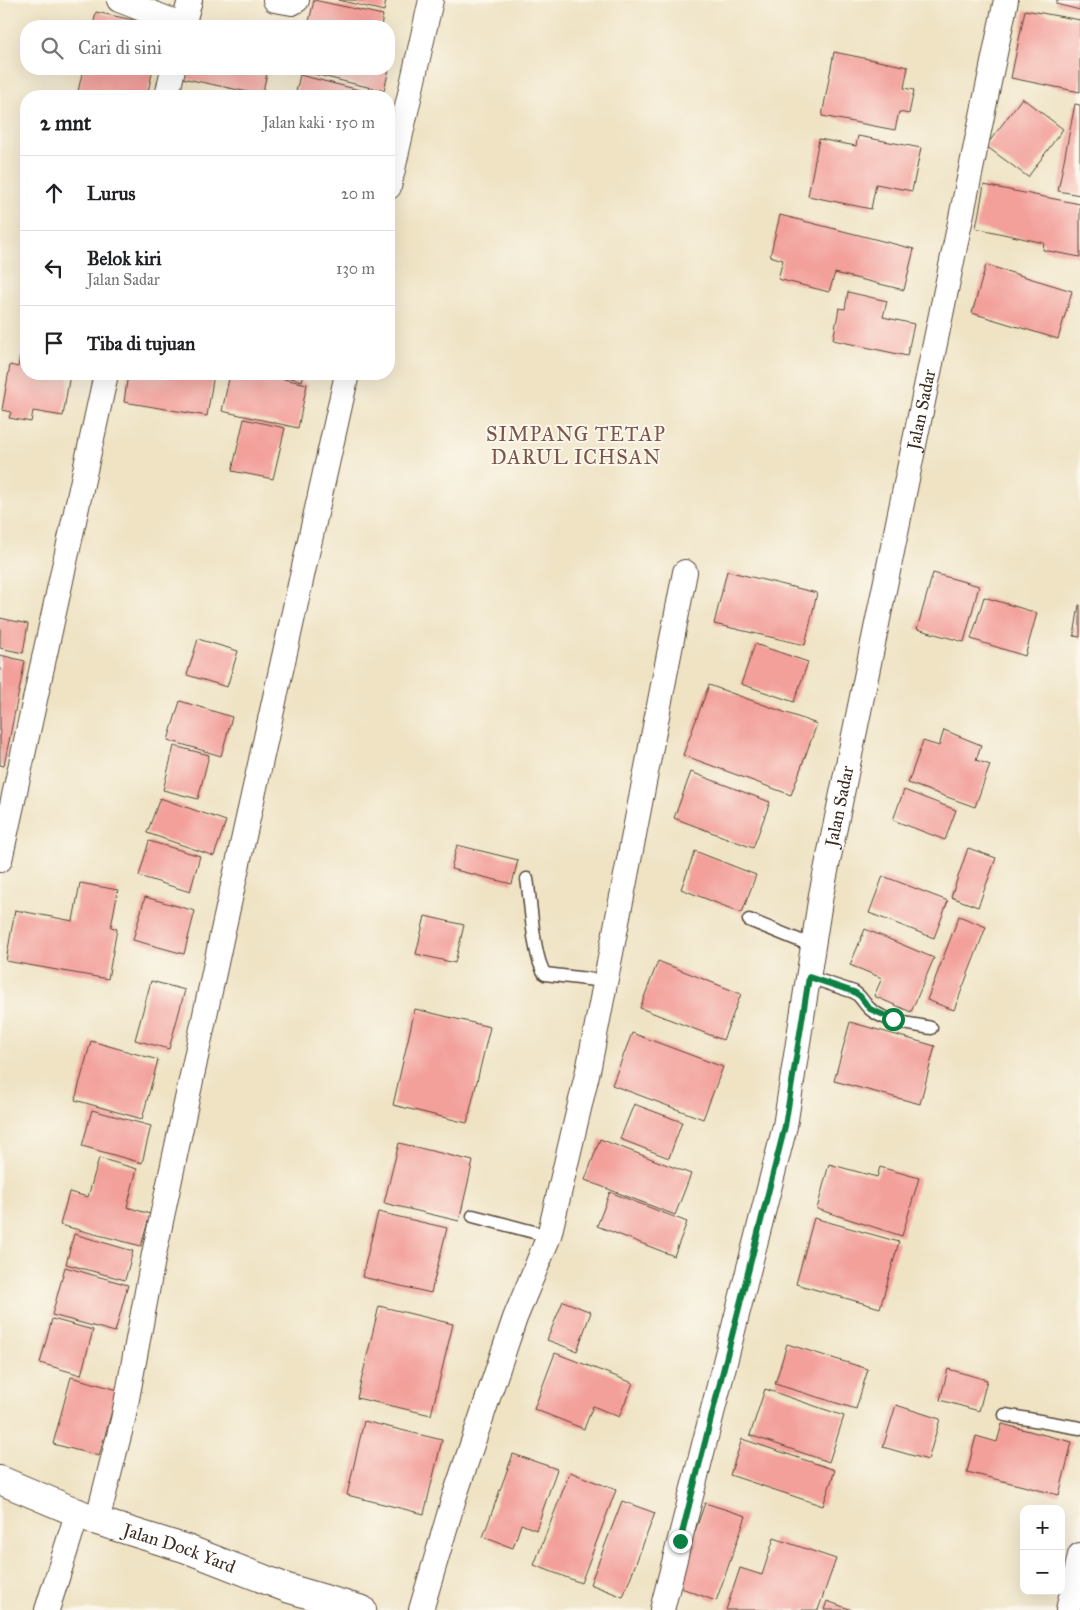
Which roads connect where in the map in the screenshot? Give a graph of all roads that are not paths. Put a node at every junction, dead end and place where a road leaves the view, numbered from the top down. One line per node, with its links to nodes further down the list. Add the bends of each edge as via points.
1 (119, 0): 7 (street)
2 (190, 0): 8 (street)
3 (276, 0): 4 (street, via 292,3)
4 (297, 0)
5 (430, 0): 11 (street)
6 (1006, 0): 18 (street, Jalan Sadar, via 821,894)
7 (168, 20)
8 (185, 20)
9 (172, 75): 10 (street)
10 (168, 90)
11 (395, 160)
12 (105, 380): 15 (street)
13 (346, 380): 27 (street, via 222,935 154,1254 123,1420 107,1484)
14 (684, 572): 20 (street)
15 (0, 860)
16 (527, 879): 20 (lane, via 536,953 545,974)
17 (749, 920): 18 (lane)
18 (813, 946): 19 (street, Jalan Sadar)
19 (809, 977): 21 (lane, via 854,992 870,1009 880,1014); 32 (street, Jalan Sadar, via 785,1126)
20 (604, 981): 23 (street, via 589,1066)
21 (931, 1028)
22 (473, 1216): 23 (lane)
23 (549, 1236): 29 (street, via 515,1318)
24 (1005, 1415): 25 (lane)
25 (1080, 1428)
26 (0, 1480): 27 (street, Jalan Dock Yard)
27 (88, 1516): 30 (street); 31 (street, Jalan Dock Yard, via 187,1549 287,1588)
28 (1080, 1555): 33 (street)
29 (423, 1600)
30 (47, 1610)
31 (362, 1610)
32 (662, 1610)
33 (1068, 1610)

